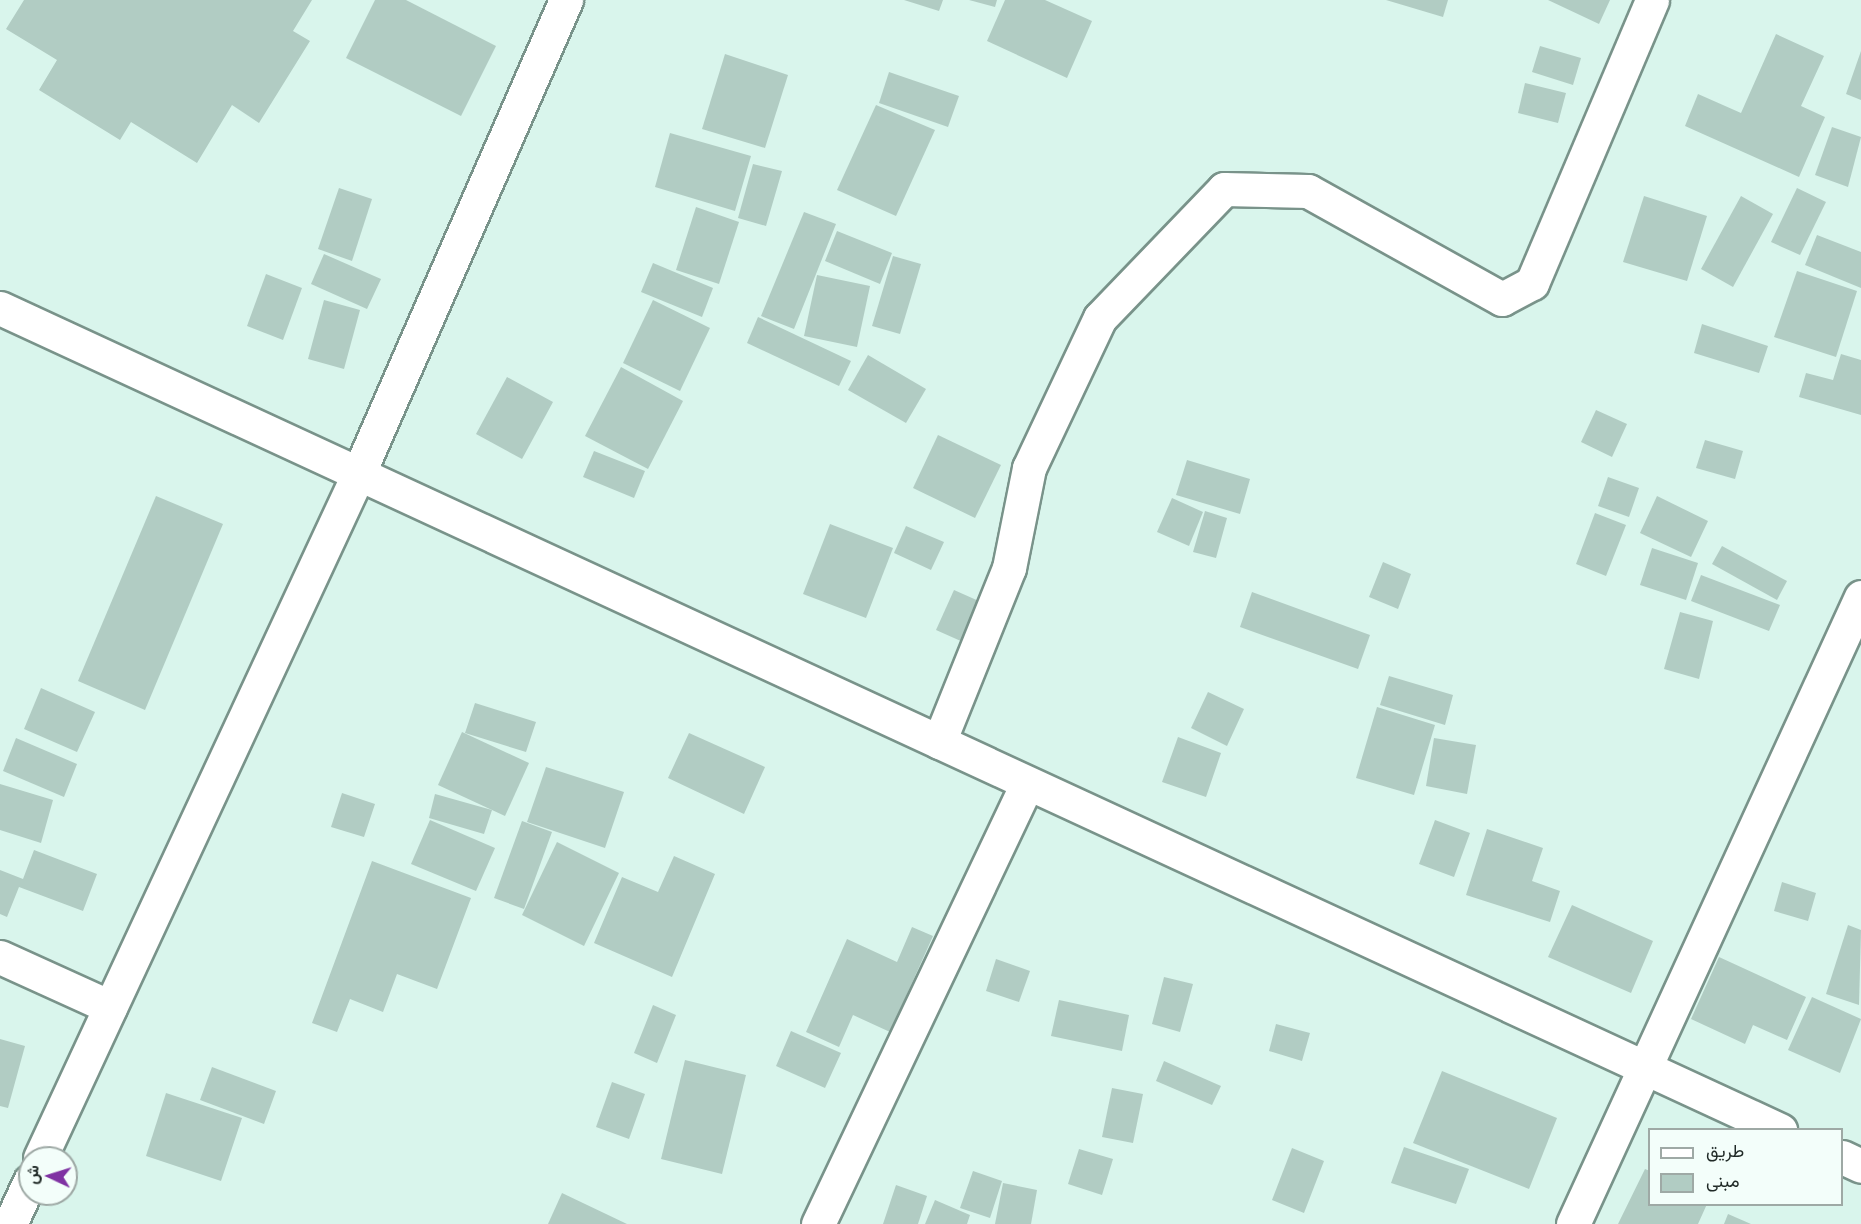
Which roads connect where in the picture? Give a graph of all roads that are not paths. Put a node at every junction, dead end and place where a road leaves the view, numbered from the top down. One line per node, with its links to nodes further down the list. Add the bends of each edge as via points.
1 (566, 0): 4 (street)
2 (1652, 0): 6 (street, via 1532,283 1502,299 1308,191 1224,189 1108,309 1029,468 1009,568)
3 (0, 308): 4 (street)
4 (357, 477): 6 (street); 9 (street)
5 (1861, 597): 10 (street)
6 (939, 742): 7 (street)
7 (1026, 785): 10 (street); 17 (street)
8 (0, 957): 9 (street)
9 (110, 1007): 12 (street)
10 (1648, 1069): 11 (street); 18 (street)
11 (1776, 1128)
12 (46, 1146)
13 (1843, 1158): 14 (street)
14 (1861, 1166)
15 (18, 1206): 16 (street)
16 (10, 1224)
17 (818, 1224)
18 (1573, 1224)

